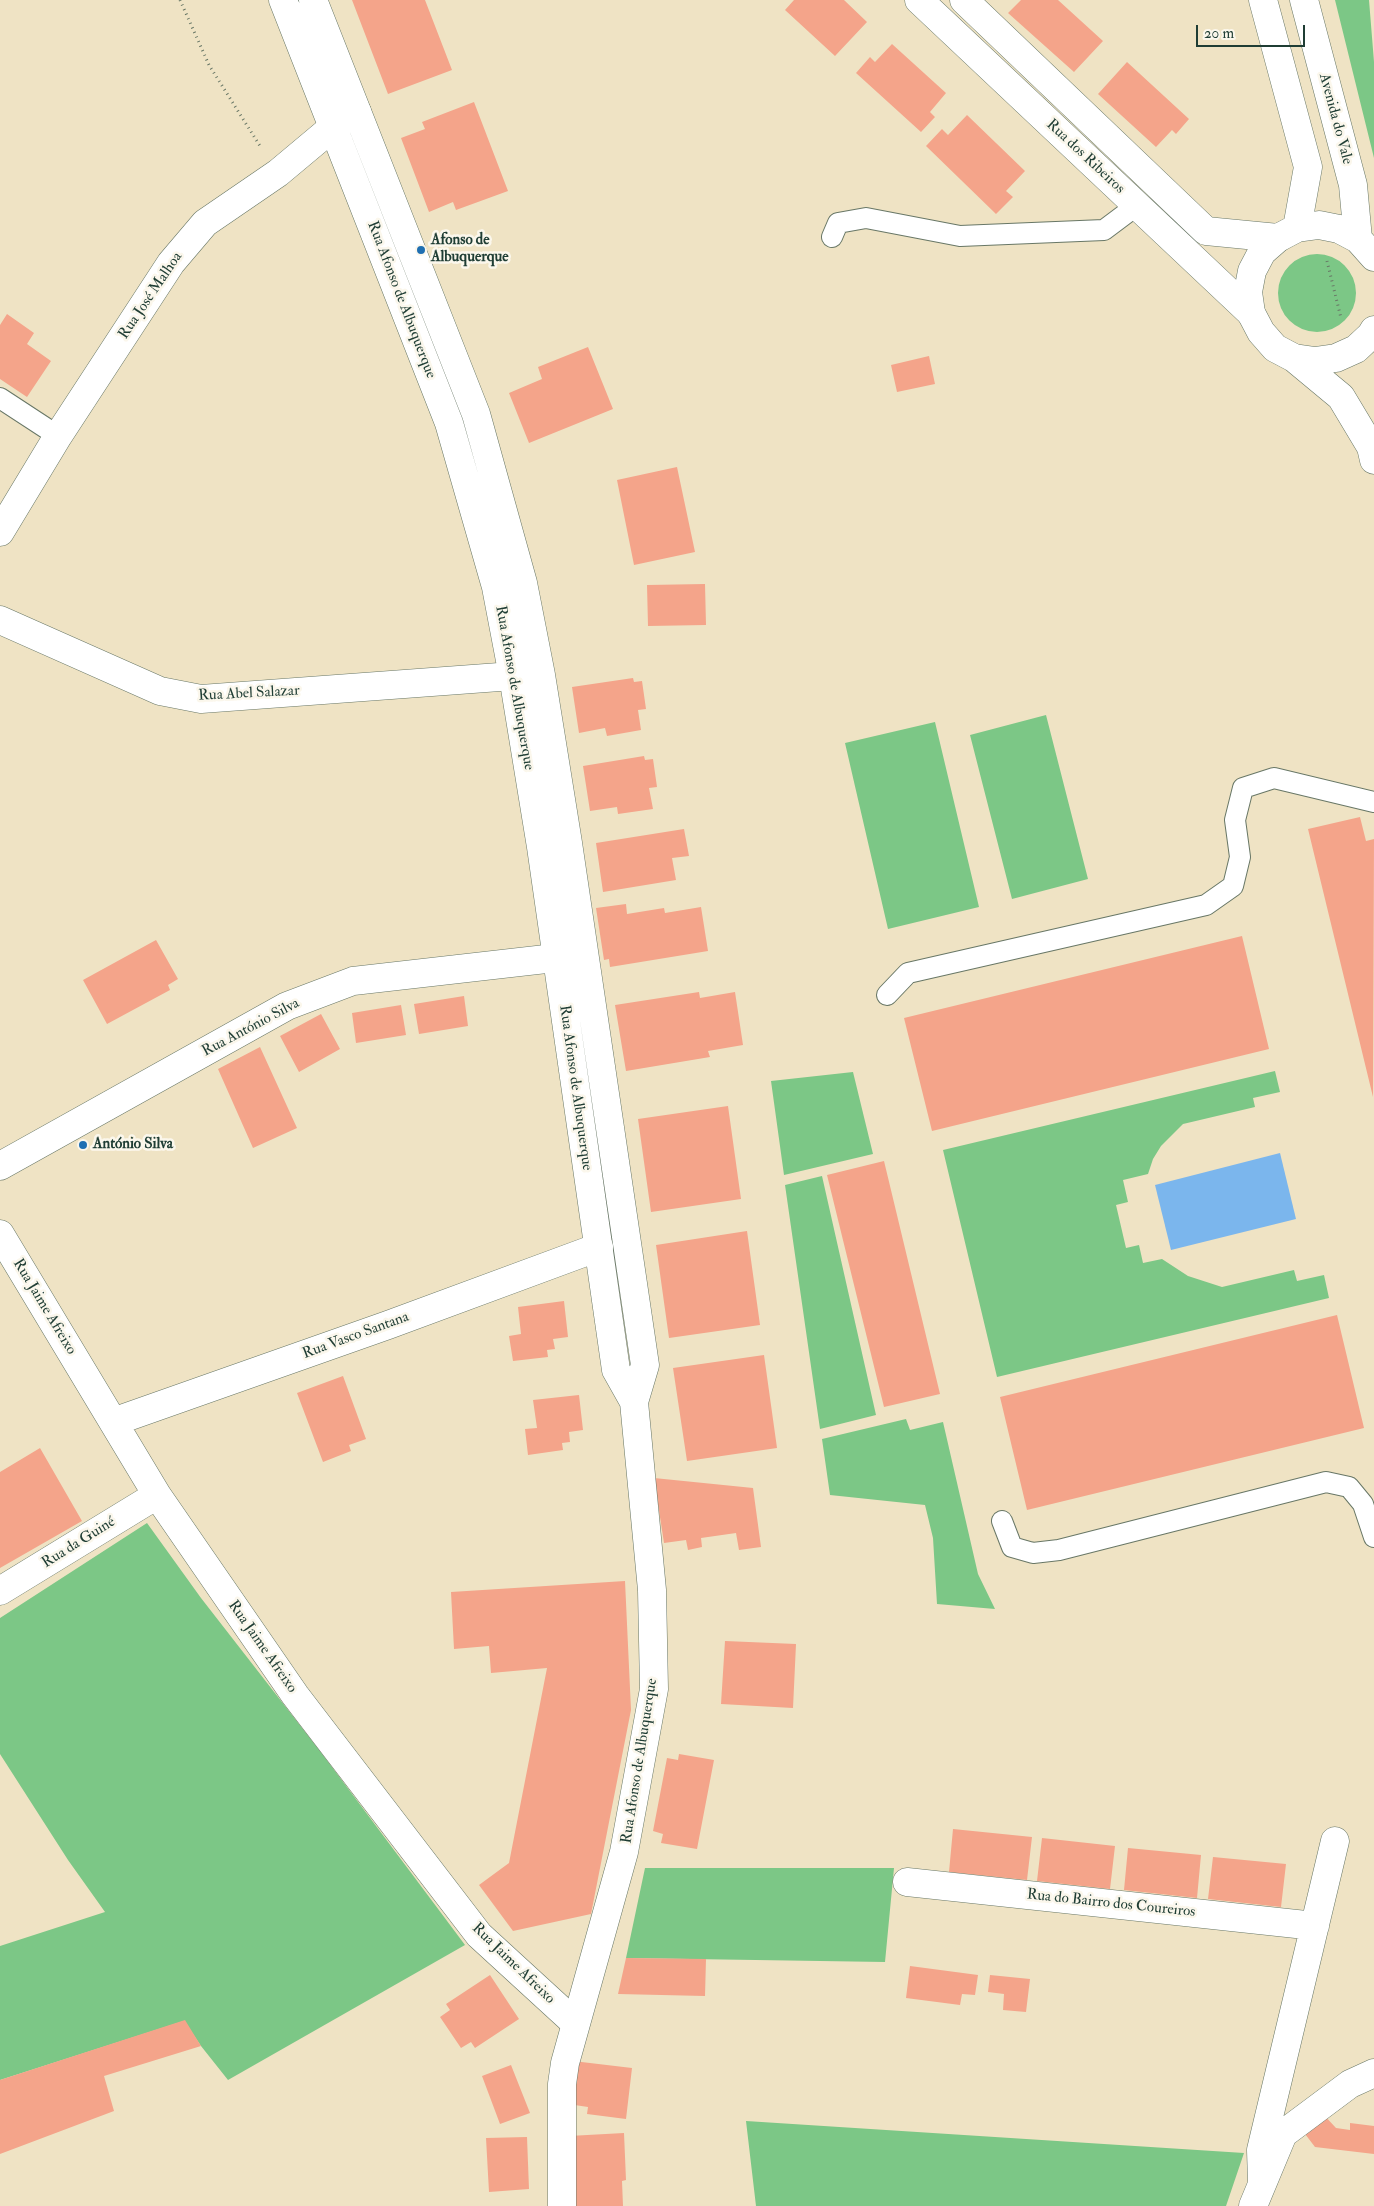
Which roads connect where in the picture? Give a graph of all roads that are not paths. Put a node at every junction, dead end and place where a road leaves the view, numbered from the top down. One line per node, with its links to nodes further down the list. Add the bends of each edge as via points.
1 (283, 0): 8 (street, Rua Afonso de Albuquerque)
2 (313, 0): 7 (street, Rua Afonso de Albuquerque)
3 (919, 0): 9 (street, Rua dos Ribeiros)
4 (964, 0): 10 (street, Rua dos Ribeiros, via 1206,231)
5 (1263, 0): 10 (street, via 1308,167)
6 (1304, 0): 12 (street, Avenida do Vale, via 1353,184)
7 (357, 112): 8 (street, Rua José Malhoa); 23 (street, Rua Afonso de Albuquerque, via 476,414 523,583 541,675)
8 (333, 127): 17 (street, Rua José Malhoa, via 278,173 206,223 171,263); 21 (street, Rua Afonso de Albuquerque, via 450,422 496,587)
9 (1136, 206): 11 (lane, via 1104,230 960,236 866,218 838,223); 13 (street, Rua dos Ribeiros)
10 (1298, 230): 12 (street, Avenida do Vale, via 1339,229); 13 (street, via 1262,252 1252,271 1248,292)
11 (832, 237)
12 (1366, 248)
13 (1251, 313): 15 (street, via 1275,348)
14 (1374, 330): 15 (street, via 1356,349 1336,358 1315,361)
15 (1294, 358): 18 (street, via 1341,397 1371,447)
16 (0, 398): 17 (lane)
17 (58, 436): 19 (street, Rua José Malhoa)
18 (1374, 460)
19 (0, 532)
20 (0, 620): 21 (street, Rua Abel Salazar, via 160,691 201,699)
21 (513, 676): 24 (street, Rua Afonso de Albuquerque)
22 (1374, 802): 25 (lane, via 1274,778 1243,788 1235,820 1240,857 1233,886 1206,904 908,974)
23 (585, 955): 24 (street, Rua António Silva); 29 (street, Rua Afonso de Albuquerque, via 646,1365)
24 (557, 958): 26 (street, Rua António Silva, via 353,981 287,1006); 28 (street, Rua Afonso de Albuquerque)
25 (887, 994)
26 (0, 1166)
27 (0, 1234): 30 (street, Rua Jaime Afreixo)
28 (598, 1247): 29 (street, Rua Afonso de Albuquerque, via 616,1370); 30 (street, Rua Vasco Santana, via 388,1326)
29 (634, 1402): 38 (street, Rua Afonso de Albuquerque, via 652,1590 654,1688 624,1852)
30 (114, 1422): 31 (street, Rua Jaime Afreixo)
31 (157, 1495): 34 (street, Rua da Guiné); 38 (street, Rua Jaime Afreixo, via 295,1695 479,1935)
32 (1002, 1521): 33 (lane, via 1012,1546 1033,1553 1059,1550 1326,1482 1350,1488 1363,1504)
33 (1374, 1537)
34 (0, 1591)
35 (1335, 1841): 37 (street)
36 (907, 1882): 37 (street, Rua do Bairro dos Coureiros)
37 (1315, 1926): 40 (street, via 1261,2150)
38 (575, 2023): 41 (street, Rua Afonso de Albuquerque, via 562,2084)
39 (1374, 2073): 40 (street, via 1350,2084 1283,2134)
40 (1258, 2194)
41 (562, 2206)

